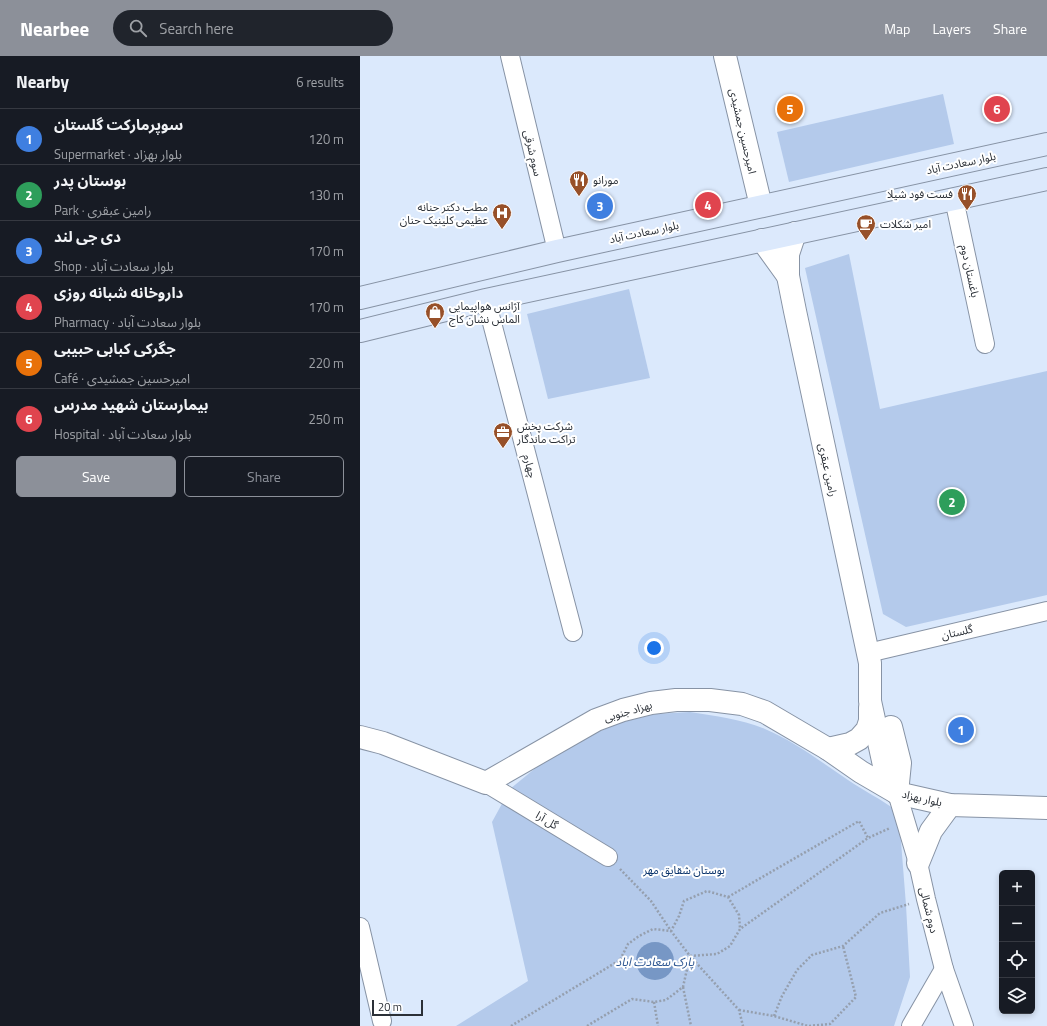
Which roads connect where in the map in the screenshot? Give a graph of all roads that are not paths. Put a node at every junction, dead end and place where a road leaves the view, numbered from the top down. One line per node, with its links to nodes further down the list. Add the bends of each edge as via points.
1 (510, 56): 9 (street, سوم شرقی)
2 (725, 56): 6 (street, امیرحسین جمشیدی)
3 (1047, 144): 6 (main road, بلوار سعادت آباد)
4 (1047, 179): 5 (main road)
5 (954, 199): 7 (main road); 14 (street, باغستان دوم)
6 (761, 206): 9 (main road, بلوار سعادت آباد)
7 (795, 233): 8 (main road); 10 (street, رامین عبقری, via 788,254)
8 (762, 240): 10 (street, رامین عبقری); 12 (main road)
9 (557, 250): 11 (main road, بلوار سعادت آباد)
10 (788, 276): 17 (street, رامین عبقری)
11 (360, 298)
12 (486, 300): 13 (main road); 16 (street, چهارم)
13 (360, 331)
14 (985, 344)
15 (1047, 611): 17 (street, گلستان)
16 (573, 632)
17 (869, 658): 18 (street, رامین عبقری); 22 (street, رامین عبقری, via 878,678 900,763)
18 (870, 701): 20 (street, via 870,721 867,730 850,744); 22 (street, رامین عبقری, via 885,770)
19 (360, 737): 21 (street, via 383,743)
20 (828, 749): 21 (street, بهزاد جنوبی, via 778,719 742,704 710,700 670,701 623,710 596,720); 22 (street, بهزاد جنوبی)
21 (486, 783): 26 (street, گل آرا)
22 (897, 793): 23 (street, بلوار بهزاد, via 948,790); 24 (street, بلوار بهزاد); 27 (street, دوم شمالی)
23 (1047, 795)
24 (950, 805): 25 (street, بلوار بهزاد); 27 (street, via 931,831)
25 (1047, 808)
26 (608, 857)
27 (918, 863): 29 (street, دوم شمالی)
28 (360, 927): 30 (street)
29 (944, 969): 31 (street); 32 (street, دوم شمالی)
30 (382, 1021)
31 (911, 1026)
32 (964, 1026)

